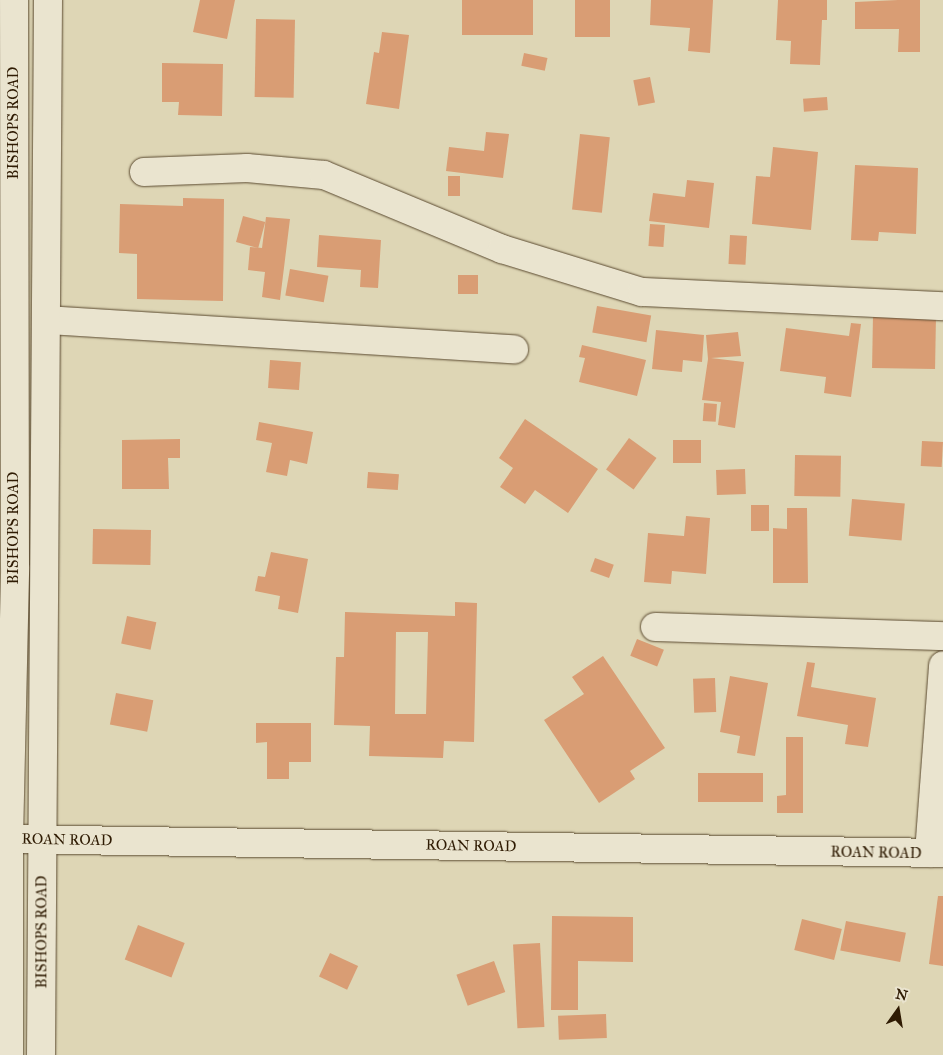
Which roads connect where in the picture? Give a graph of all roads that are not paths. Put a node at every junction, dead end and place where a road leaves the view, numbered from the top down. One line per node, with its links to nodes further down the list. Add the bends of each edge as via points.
1 (14, 0): 4 (street, BISHOPS ROAD)
2 (48, 0): 6 (street, BISHOPS ROAD)
3 (144, 172): 5 (street, via 247,168 324,175 502,249 642,292)
4 (7, 196): 11 (street, BISHOPS ROAD, via 15,568)
5 (943, 306)
6 (47, 320): 7 (street); 12 (street, BISHOPS ROAD)
7 (514, 349)
8 (655, 627): 9 (street)
9 (943, 636)
10 (943, 666): 13 (street)
11 (4, 839): 12 (street, ROAN ROAD); 14 (street, BISHOPS ROAD)
12 (42, 840): 13 (street, ROAN ROAD); 15 (street, BISHOPS ROAD)
13 (936, 853)
14 (9, 1055)
15 (41, 1055)

